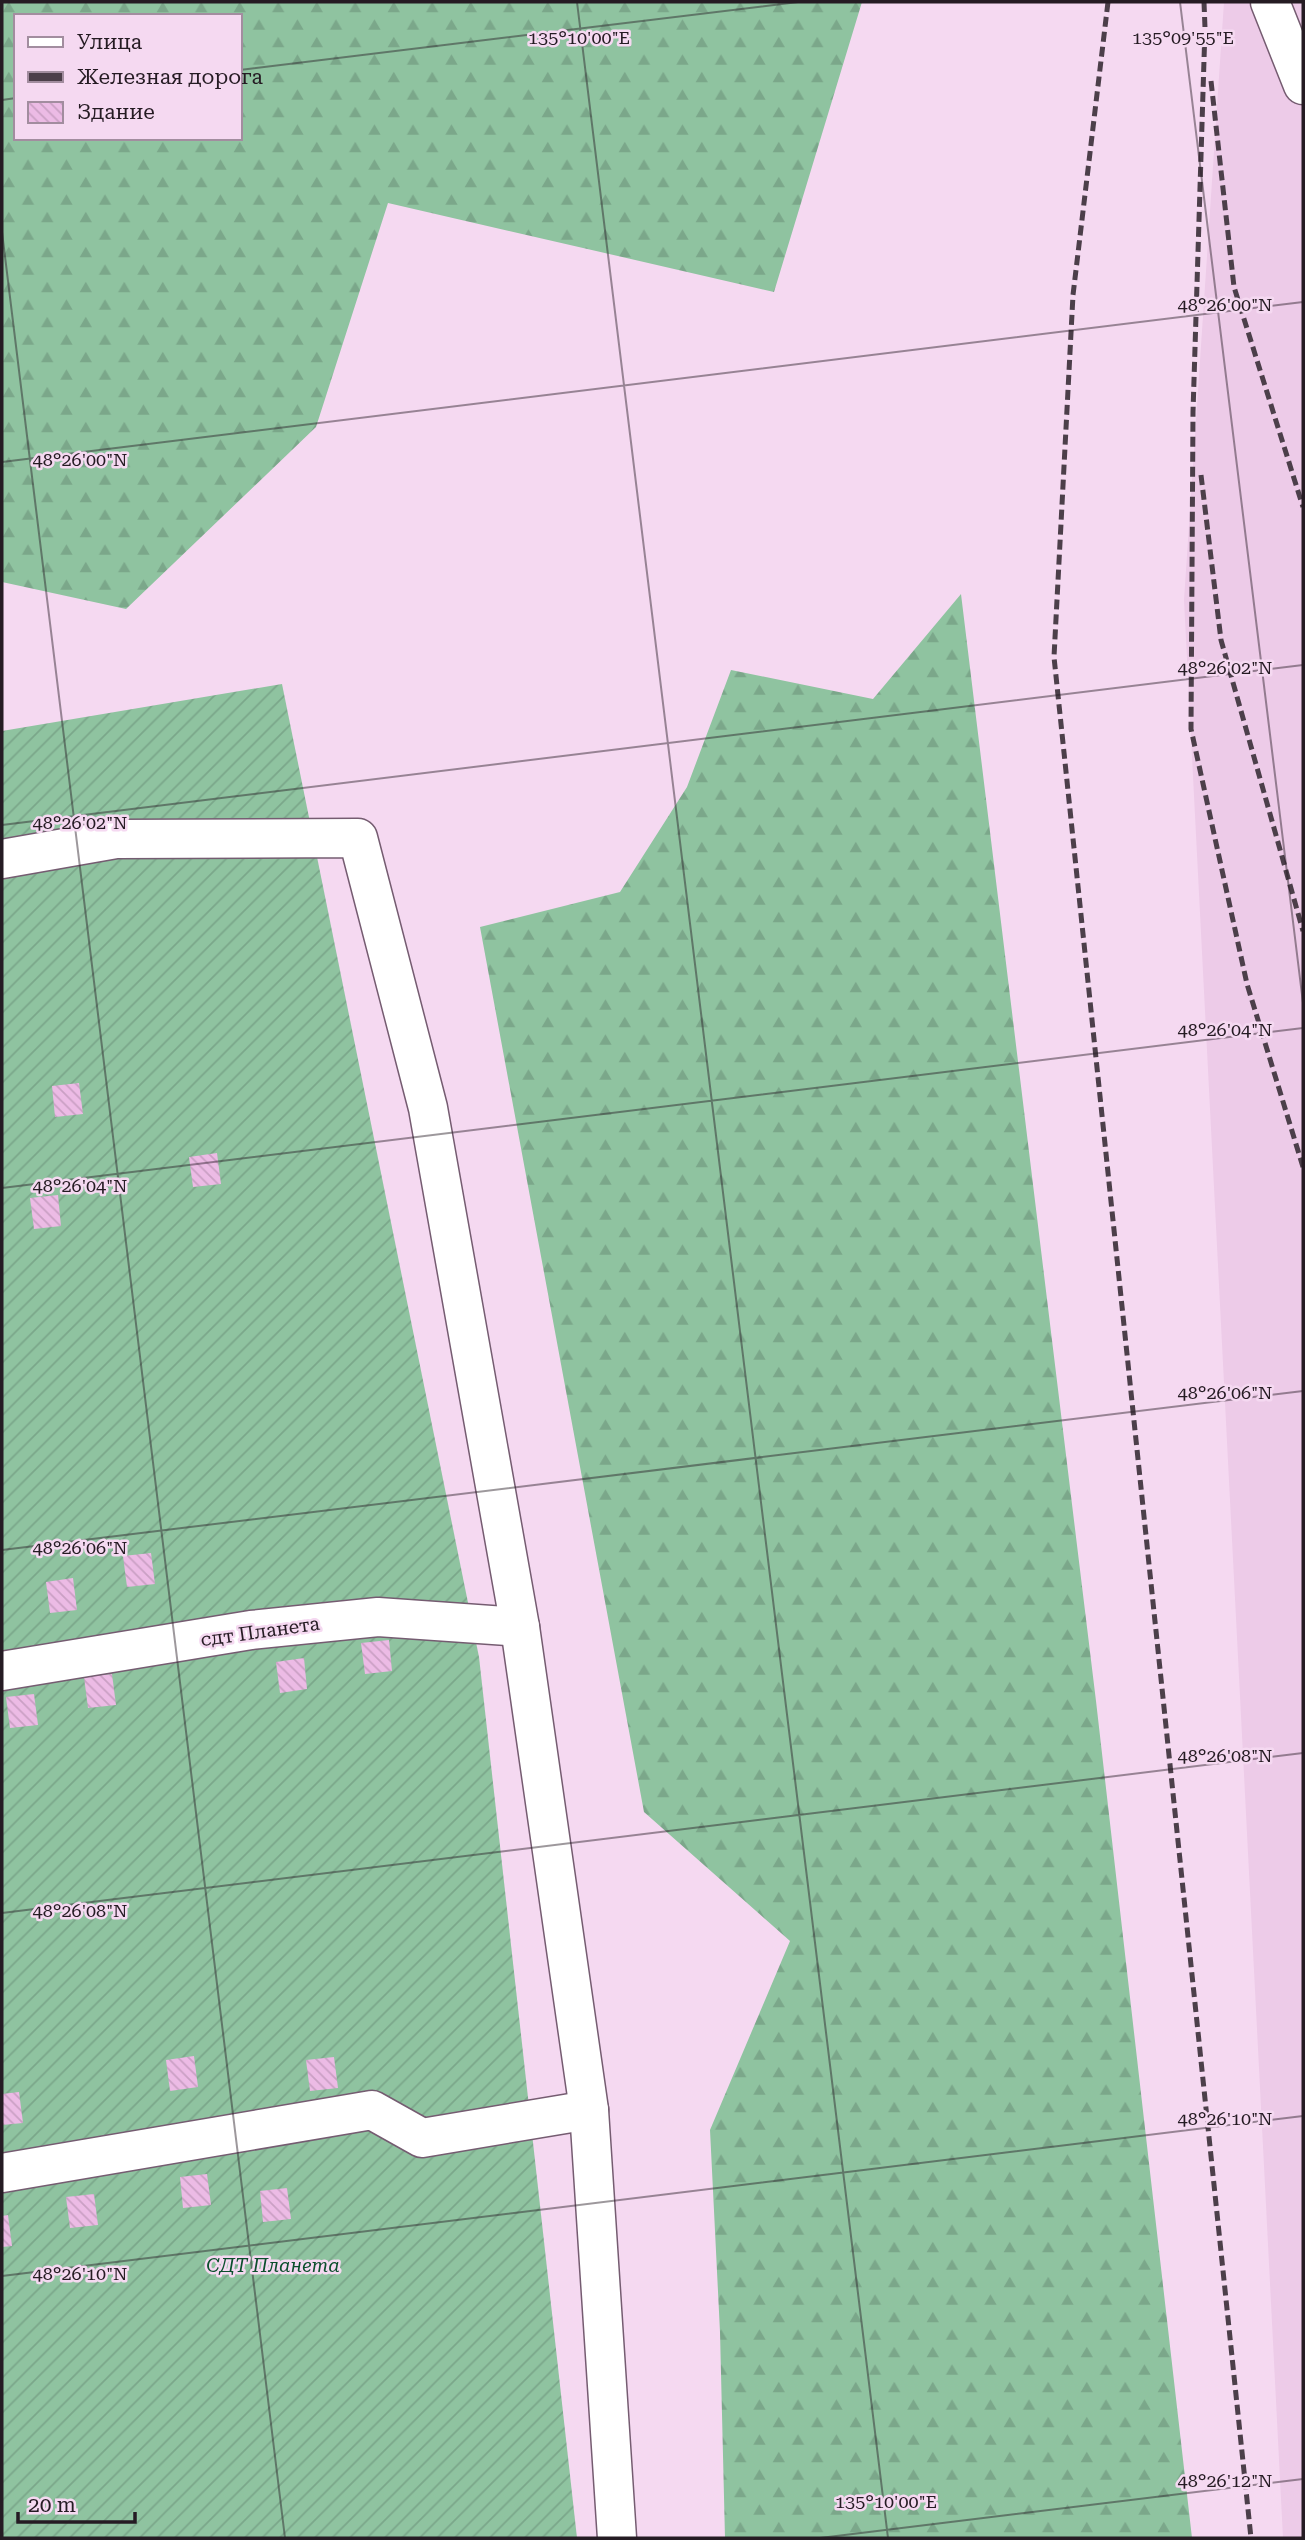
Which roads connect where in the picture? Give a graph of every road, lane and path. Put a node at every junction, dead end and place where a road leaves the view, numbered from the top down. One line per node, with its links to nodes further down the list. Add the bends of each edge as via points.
1 (1270, 2): 2 (street)
2 (1303, 85)
3 (2, 859): 4 (street, via 116,839 358,838 428,1108)
4 (520, 1627): 5 (street, сдт Планета, via 378,1617 251,1630); 6 (street)
5 (2, 1671)
6 (589, 2110): 7 (street, via 422,2138 372,2110); 8 (street)
7 (2, 2173)
8 (617, 2538)

